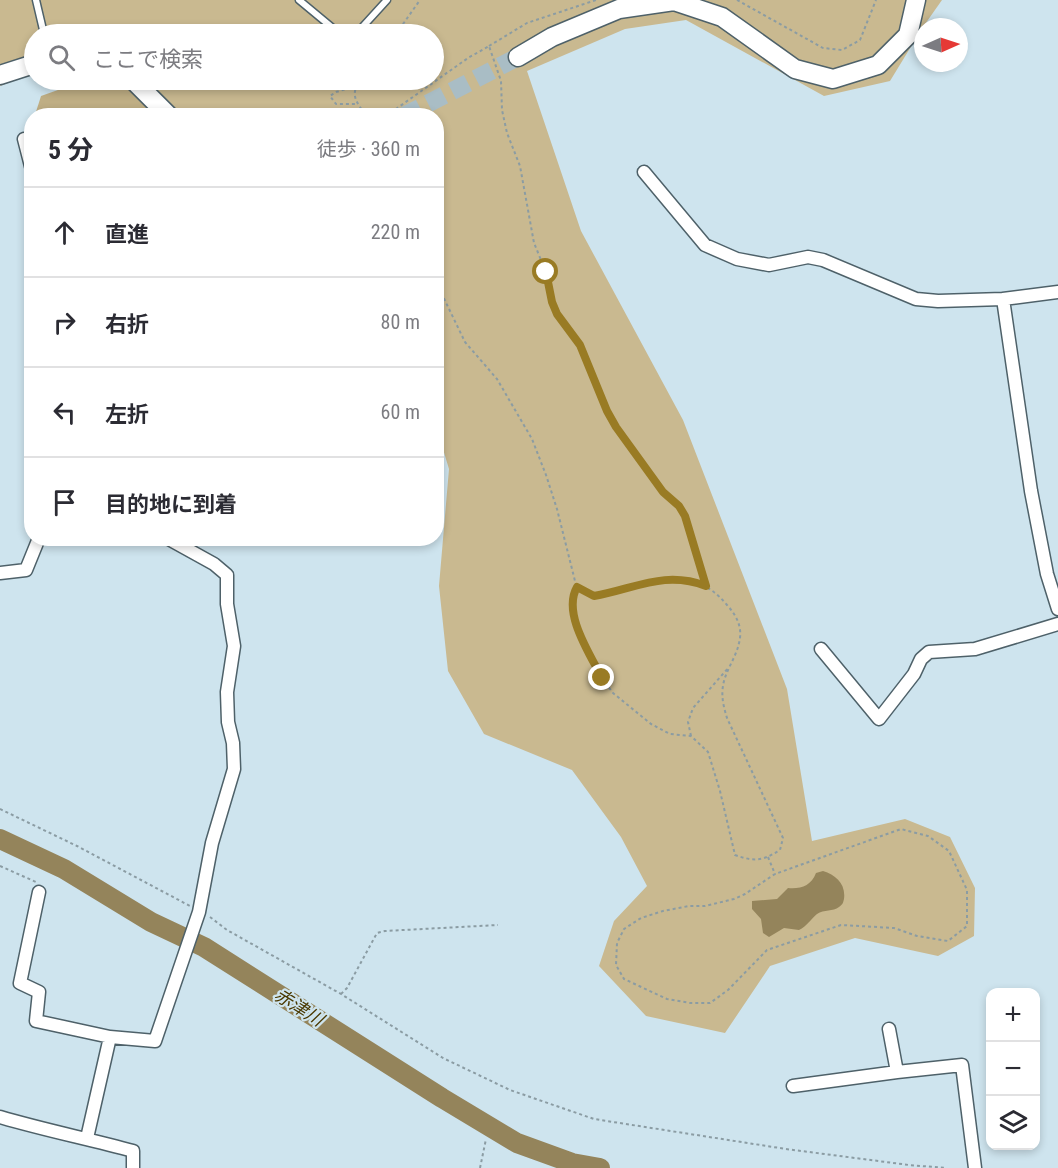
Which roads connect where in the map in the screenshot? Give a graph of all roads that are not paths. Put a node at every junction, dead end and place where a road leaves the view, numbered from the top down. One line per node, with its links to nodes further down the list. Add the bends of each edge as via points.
1 (36, 0): 5 (lane)
2 (299, 0): 6 (lane)
3 (387, 0): 7 (lane)
4 (916, 0): 8 (street, via 908,35 878,65 833,79 795,69 722,17 674,1 619,9 552,37)
5 (42, 24)
6 (328, 24)
7 (365, 24)
8 (518, 57)
9 (24, 67): 10 (street)
10 (0, 75)
11 (143, 90): 12 (street)
12 (161, 108)
13 (644, 172): 15 (street, via 705,245 737,259 769,265 808,257 823,260 916,299)
14 (1058, 292): 15 (street)
15 (1003, 299): 19 (street, via 1033,501)
16 (36, 546): 18 (street, via 26,570)
17 (181, 546): 24 (street, via 227,574 234,645 227,692 234,769 212,843 200,911 155,1041)
18 (0, 573)
19 (1058, 609)
20 (1058, 624): 21 (street, via 975,649 929,652 879,719)
21 (821, 649)
22 (39, 892): 24 (street, via 20,983 39,992 36,1021)
23 (889, 1029): 25 (street)
24 (110, 1037): 28 (street)
25 (897, 1072): 26 (street); 30 (street, via 962,1065)
26 (793, 1086)
27 (0, 1117): 28 (street)
28 (87, 1138): 29 (street, via 134,1151)
29 (133, 1168)
30 (975, 1168)

